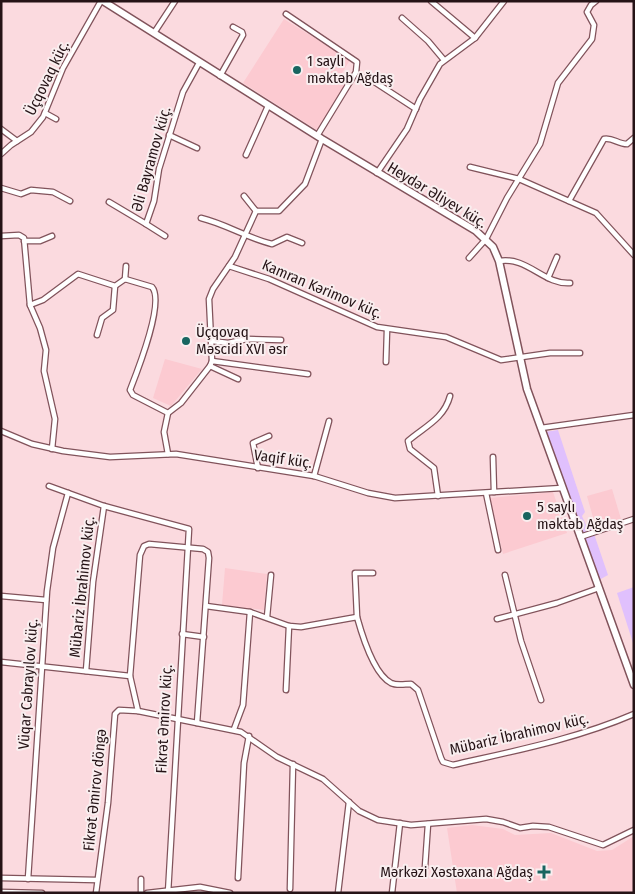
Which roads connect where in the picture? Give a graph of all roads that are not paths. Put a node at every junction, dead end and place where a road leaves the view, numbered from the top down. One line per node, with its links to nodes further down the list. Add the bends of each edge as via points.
1 (102, 1): 9 (main road, Heydər Əliyev küç.); 17 (street, Üçqovaq küç., via 63,68)
2 (175, 1): 9 (street)
3 (431, 1): 10 (street)
4 (504, 1): 10 (street)
5 (595, 1): 29 (street, via 587,12 594,25 592,39 558,83 540,144)
6 (286, 14): 21 (street, via 356,62 356,72)
7 (402, 18): 11 (street, via 428,40)
8 (233, 27): 13 (street, via 243,35)
9 (154, 33): 12 (main road, Heydər Əliyev küç.)
10 (475, 38): 11 (street)
11 (444, 60): 16 (street)
12 (199, 62): 13 (main road, Heydər Əliyev küç.); 20 (street, Əli Bayramov küç., via 183,92)
13 (220, 76): 15 (main road, Heydər Əliyev küç.)
14 (368, 77): 16 (street)
15 (268, 106): 21 (main road, Heydər Əliyev küç.); 26 (street)
16 (416, 109): 28 (street, via 408,129)
17 (45, 113): 18 (street); 23 (street, Üçqovaq küç., via 36,127)
18 (56, 119)
19 (1, 129): 23 (street)
20 (169, 135): 24 (street); 37 (street, Əli Bayramov küç.)
21 (320, 138): 28 (main road, Heydər Əliyev küç.); 35 (street, via 301,190 280,211)
22 (634, 138): 33 (street, via 627,144 604,139)
23 (17, 141): 25 (street, Üçqovaq küç.)
24 (198, 148)
25 (1, 154)
26 (246, 155)
27 (470, 167): 29 (street)
28 (377, 173): 42 (main road, Heydər Əliyev küç.)
29 (519, 179): 33 (street); 42 (street)
30 (1, 188): 32 (street, via 21,194 31,190 53,192)
31 (244, 196): 35 (street)
32 (70, 201)
33 (570, 201): 45 (street, via 604,219)
34 (109, 202): 37 (street, Əli Bayramov küç.)
35 (256, 211): 41 (street)
36 (201, 218): 41 (street, via 216,221)
37 (146, 224): 40 (street)
38 (1, 236): 43 (street, via 19,235)
39 (52, 236): 43 (street, via 40,241)
40 (165, 236)
41 (244, 236): 44 (street, via 272,244 286,237); 50 (street)
42 (486, 239): 47 (street); 48 (main road, Heydər Əliyev küç.)
43 (24, 241): 55 (street)
44 (302, 243)
45 (634, 255)
46 (557, 257): 51 (street)
47 (469, 258)
48 (500, 261): 51 (street, via 519,262); 61 (main road, Heydər Əliyev küç.)
49 (126, 266): 52 (street)
50 (229, 266): 56 (street, Kamran Kərimov küç.); 59 (street, via 209,299)
51 (548, 278): 53 (street, via 561,284)
52 (125, 279): 54 (street); 68 (street, via 152,287 156,294 150,331 131,393)
53 (570, 283)
54 (116, 286): 55 (street, via 78,274 43,300); 57 (street, via 113,310 102,318)
55 (30, 305): 74 (street, via 46,350 44,371 55,419)
56 (387, 330): 61 (street, Kamran Kərimov küç., via 429,333 456,340 472,350 501,360); 63 (street)
57 (97, 336)
58 (281, 340): 59 (street)
59 (212, 341): 62 (street)
60 (580, 353): 61 (street, Kamran Kərimov küç.)
61 (519, 358): 71 (main road, Heydər Əliyev küç.)
62 (212, 361): 64 (street); 65 (street)
63 (386, 362)
64 (210, 366): 66 (street); 68 (street, via 181,403)
65 (308, 374)
66 (238, 379)
67 (450, 396): 84 (street, via 444,411 407,445 434,468)
68 (168, 413): 75 (street, via 164,432)
69 (634, 415): 71 (street)
70 (328, 421): 78 (street)
71 (540, 428): 80 (main road, Heydər Əliyev küç.)
72 (1, 431): 74 (street, Vaqif küç.)
73 (269, 436): 77 (street, via 253,443)
74 (52, 449): 75 (street, Vaqif küç., via 110,457)
75 (168, 454): 77 (street, Vaqif küç.)
76 (494, 457): 81 (street)
77 (258, 468): 78 (street, Vaqif küç.)
78 (314, 476): 84 (street, Vaqif küç., via 378,496)
79 (49, 486): 82 (street)
80 (562, 488): 81 (street, Vaqif küç.); 87 (main road, Heydər Əliyev küç.)
81 (494, 492): 83 (street, Vaqif küç.)
82 (68, 493): 85 (street); 95 (street, Vüqar Cəbrayılov küç., via 53,548)
83 (486, 493): 84 (street, Vaqif küç.); 89 (street)
84 (438, 496)
85 (104, 506): 88 (street, Fikrət Əmirov küç., via 184,527 190,533); 107 (street, Mübariz İbrahimov küç., via 93,582)
86 (634, 519): 87 (street)
87 (580, 536): 93 (main road, Heydər Əliyev küç.)
88 (188, 548): 96 (street, via 203,549 210,558); 103 (street, Fikrət Əmirov küç.); 108 (street, via 144,546 140,555)
89 (498, 550)
90 (373, 573): 100 (street, via 355,573)
91 (272, 575): 99 (street)
92 (505, 575): 98 (street)
93 (599, 588): 98 (street); 109 (main road, Heydər Əliyev küç.)
94 (1, 596): 95 (street)
95 (46, 600): 106 (street, Vüqar Cəbrayılov küç.)
96 (206, 606): 97 (street); 104 (street)
97 (250, 612): 99 (street); 116 (street, via 243,705)
98 (514, 616): 101 (street); 111 (street)
99 (266, 617): 102 (street)
100 (357, 618): 102 (street, via 315,626); 113 (street, Mübariz İbrahimov küç., via 373,659 385,678 398,685 411,684 418,690 441,758 447,764 565,739)
101 (498, 619)
102 (289, 626): 110 (street)
103 (182, 634): 104 (street); 114 (street, Fikrət Əmirov küç.)
104 (204, 637): 115 (street)
105 (1, 662): 106 (street)
106 (41, 667): 107 (street); 126 (street, Vüqar Cəbrayılov küç.)
107 (86, 671): 108 (street)
108 (130, 676): 112 (street)
109 (634, 685)
110 (286, 690)
111 (541, 700)
112 (138, 711): 114 (street); 128 (street, Fikrət Əmirov döngə, via 119,710 115,714 108,804)
113 (634, 714)
114 (176, 720): 115 (street); 131 (street, Fikrət Əmirov küç.)
115 (197, 723): 116 (street)
116 (234, 729): 117 (street)
117 (249, 736): 118 (street, via 266,750); 125 (street, via 244,763)
118 (293, 764): 119 (street, via 323,779); 129 (street)
119 (349, 802): 120 (street, via 378,820); 137 (street)
120 (400, 823): 121 (street); 138 (street)
121 (428, 824): 122 (street, via 486,819 520,828 549,827 603,845); 123 (street)
122 (634, 830)
123 (425, 867)
124 (1, 878): 126 (street)
125 (238, 878)
126 (28, 879): 128 (street)
127 (141, 879): 135 (street)
128 (97, 880): 134 (street, Fikrət Əmirov döngə)
129 (290, 889)
130 (1, 892): 133 (street)
131 (168, 892): 132 (street, via 200,887); 136 (street)
132 (228, 892)
133 (42, 893)
134 (96, 893)
135 (141, 893)
136 (147, 893)
137 (338, 893)
138 (392, 893)

